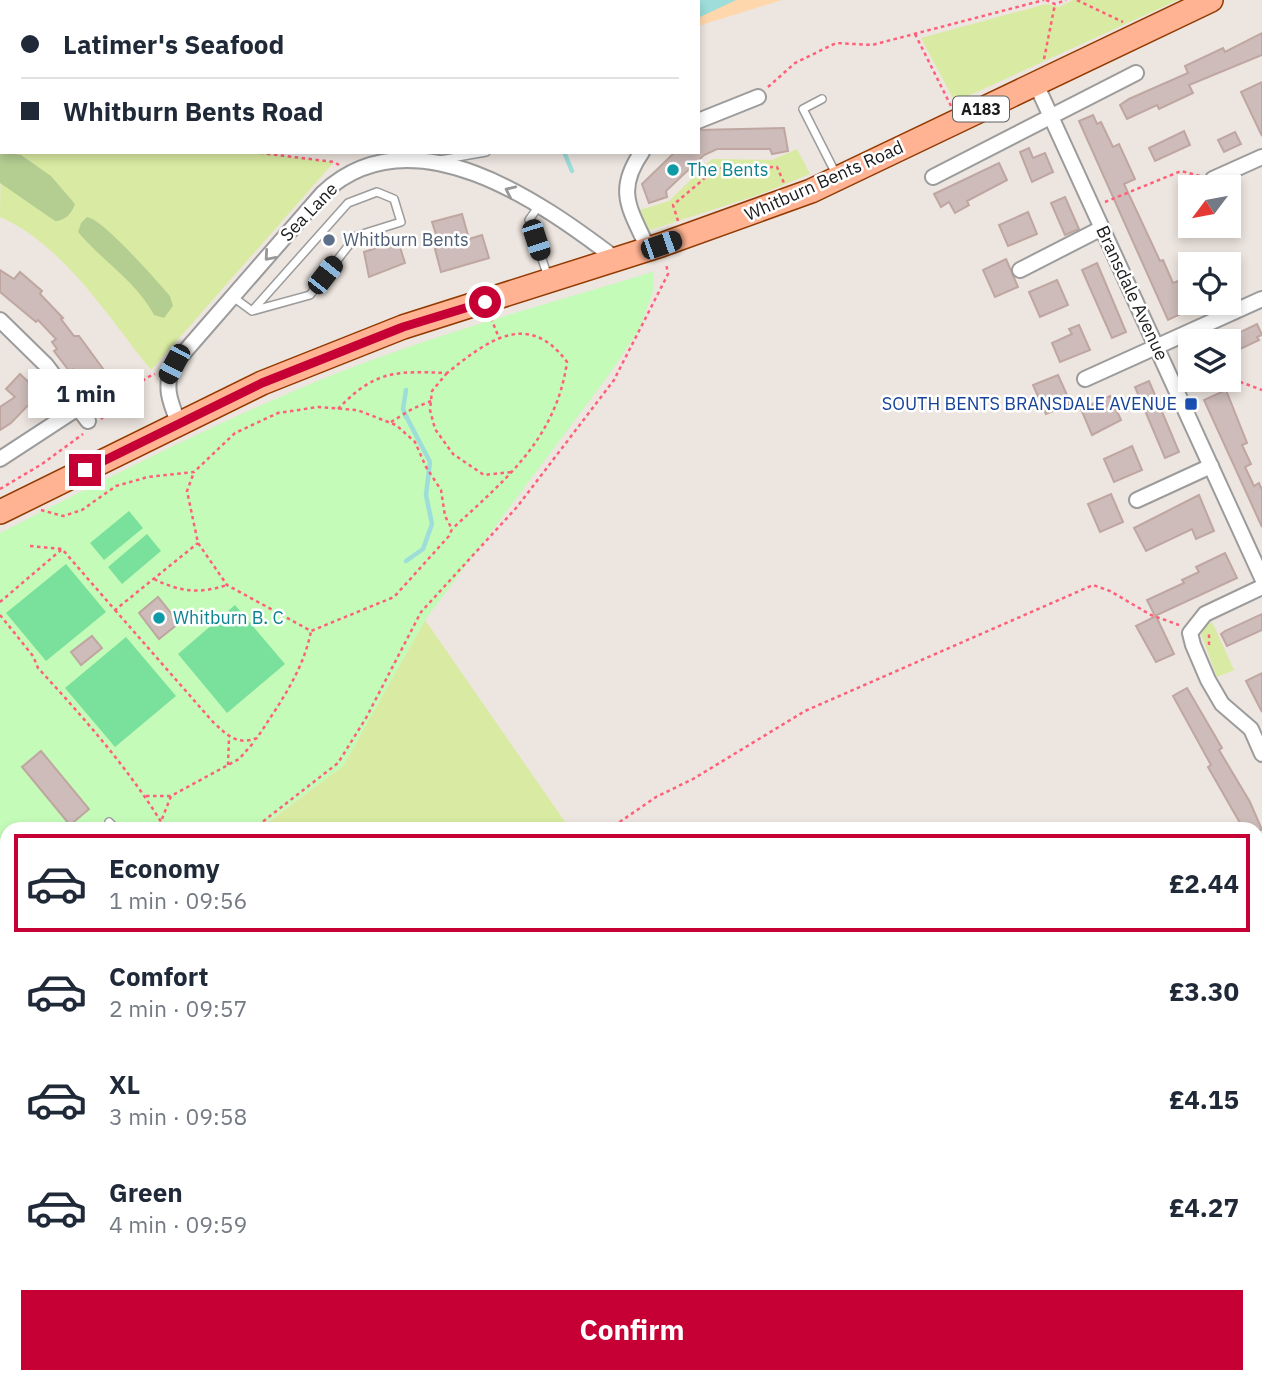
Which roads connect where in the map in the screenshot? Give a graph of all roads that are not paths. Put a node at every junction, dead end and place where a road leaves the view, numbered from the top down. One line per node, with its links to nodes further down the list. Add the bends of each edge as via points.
1 (1211, 0): 3 (main road, Whitburn Bents Road / A183)
2 (1136, 73): 6 (street)
3 (1039, 77): 6 (street, Bransdale Avenue); 13 (main road, Whitburn Bents Road / A183)
4 (758, 97): 7 (street)
5 (822, 99): 13 (lane, via 803,109)
6 (1051, 117): 14 (street); 16 (street, Bransdale Avenue)
7 (700, 120)
8 (475, 154): 11 (lane)
9 (641, 154): 17 (street, via 631,167 625,194)
10 (1262, 157): 12 (street)
11 (436, 161): 15 (street, Sea Lane, one-way to 11); 21 (street, Sea Lane, one-way to 21, via 404,159 351,174 323,193)
12 (1224, 175)
13 (838, 177): 17 (main road, Whitburn Bents Road / A183)
14 (933, 177)
15 (540, 204): 18 (street, Sea Lane); 20 (lane, via 529,220)
16 (1102, 228): 19 (street); 25 (street, Bransdale Avenue)
17 (654, 247): 18 (main road, Whitburn Bents Road / A183)
18 (612, 256): 20 (main road, Whitburn Bents Road / A183)
19 (1020, 270)
20 (549, 281): 29 (main road, Whitburn Bents Road / A183, via 403,327 262,383)
21 (233, 297): 23 (lane); 29 (street, Sea Lane, via 174,364 168,377)
22 (1262, 299): 25 (street)
23 (252, 311): 23 (lane, via 310,295 356,236 401,222 394,199 377,192 348,203)
24 (0, 320): 27 (street, via 46,365)
25 (1156, 347): 26 (street); 31 (street, Bransdale Avenue)
26 (1085, 379)
27 (78, 408): 28 (street); 30 (street)
28 (88, 421)
29 (179, 424): 33 (main road, Whitburn Bents Road / A183)
30 (0, 460)
31 (1211, 466): 32 (street); 34 (street, Bransdale Avenue)
32 (1137, 500)
33 (7, 508)
34 (1262, 578)
35 (1262, 587): 36 (street, via 1205,614 1192,629 1193,645 1222,704)
36 (1257, 727): 37 (street)
37 (1262, 754)

